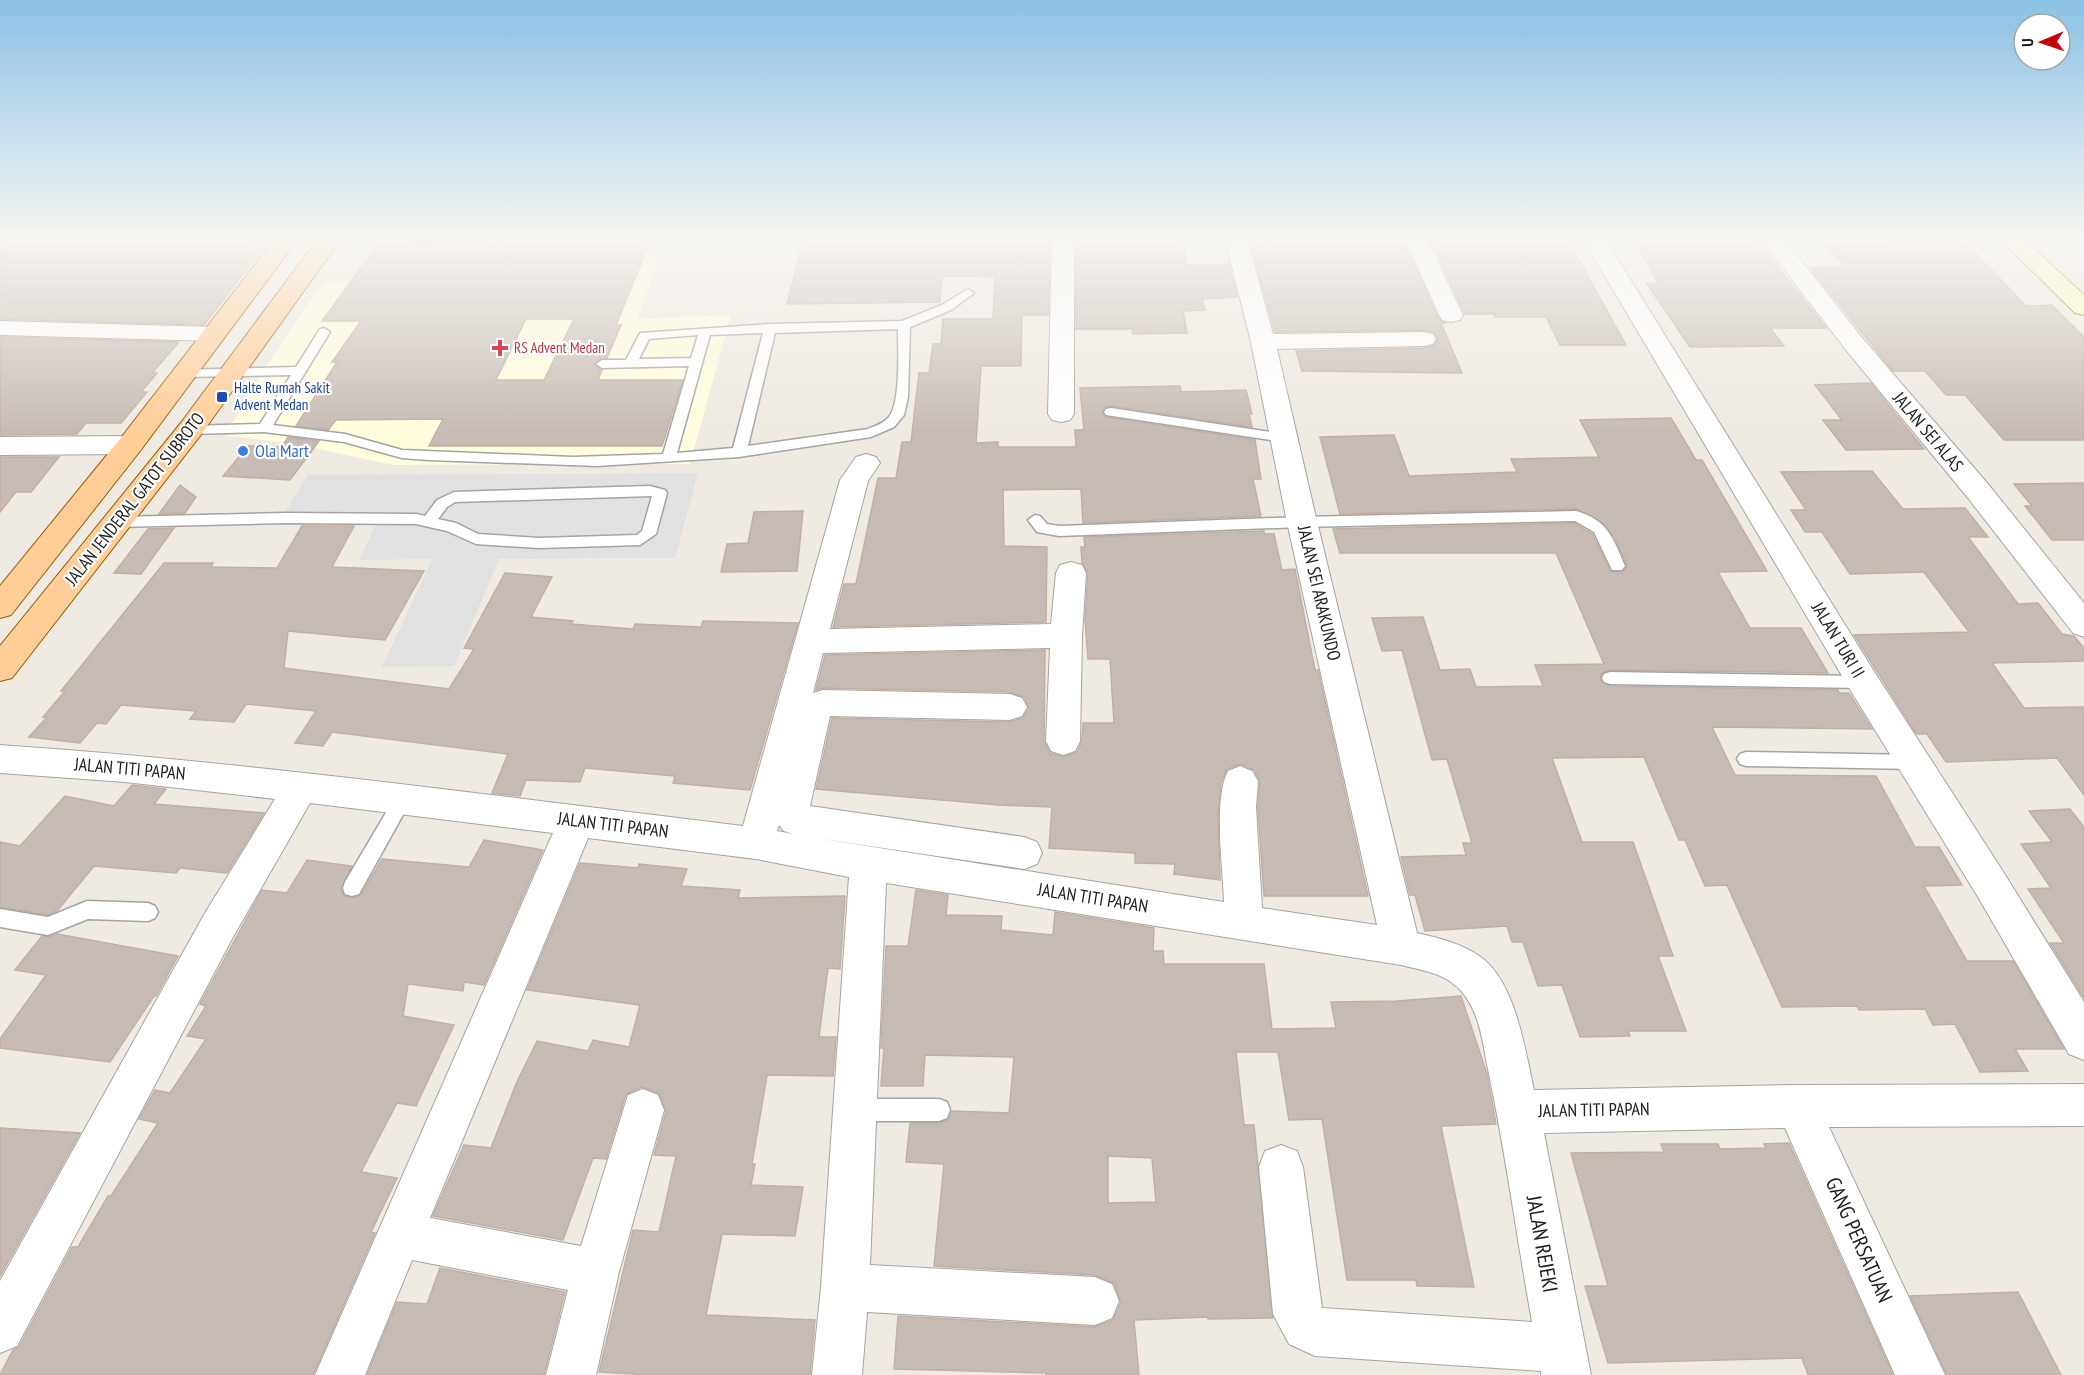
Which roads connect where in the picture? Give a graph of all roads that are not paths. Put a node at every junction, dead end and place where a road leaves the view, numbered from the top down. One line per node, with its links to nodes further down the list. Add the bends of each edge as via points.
1 (237, 303): 15 (main road, JALAN JENDERAL GATOT SUBROTO)
2 (282, 303): 22 (main road, JALAN JENDERAL GATOT SUBROTO)
3 (954, 303): 10 (lane)
4 (1063, 303): 25 (street)
5 (1253, 303): 17 (street, JALAN SEI ARAKUNDO)
6 (1446, 303): 9 (street)
7 (1633, 303): 48 (street, JALAN TURI II)
8 (1822, 303): 43 (street, JALAN SEI ALAS)
9 (1451, 315)
10 (904, 325): 12 (lane); 32 (lane, via 900,402 889,425 871,433)
11 (0, 328): 15 (street)
12 (770, 328): 13 (lane); 32 (lane)
13 (705, 331): 18 (lane); 19 (lane, via 644,336)
14 (324, 332): 21 (lane)
15 (213, 334): 23 (main road, JALAN JENDERAL GATOT SUBROTO)
16 (1424, 339): 17 (street)
17 (1263, 342): 30 (street, JALAN SEI ARAKUNDO)
18 (697, 362): 19 (lane); 33 (lane)
19 (631, 363): 20 (lane)
20 (602, 364)
21 (300, 371): 22 (lane); 26 (lane)
22 (231, 372): 23 (lane); 28 (main road, JALAN JENDERAL GATOT SUBROTO)
23 (183, 373): 29 (main road, JALAN JENDERAL GATOT SUBROTO)
24 (1112, 412): 30 (lane)
25 (1061, 414)
26 (264, 428): 28 (lane); 33 (lane, via 345,438 402,454 597,461)
27 (58, 429): 29 (street)
28 (190, 430): 36 (main road, JALAN JENDERAL GATOT SUBROTO)
29 (136, 436): 31 (street); 41 (main road, JALAN JENDERAL GATOT SUBROTO)
30 (1283, 438): 38 (street, JALAN SEI ARAKUNDO)
31 (0, 446)
32 (739, 453): 33 (lane)
33 (669, 458)
34 (866, 463): 45 (street, via 854,480)
35 (1035, 520): 38 (lane, via 1044,530 1059,531)
36 (117, 522): 37 (lane, via 286,518); 46 (main road, JALAN JENDERAL GATOT SUBROTO)
37 (429, 522): 37 (lane, via 439,504 454,497 660,493 649,534 640,540 539,543 476,539)
38 (1302, 522): 39 (lane, via 1576,516 1599,527); 65 (street, JALAN SEI ARAKUNDO)
39 (1617, 566)
40 (1071, 573): 44 (street)
41 (8, 586): 42 (main road, JALAN JENDERAL GATOT SUBROTO)
42 (0, 607)
43 (2084, 625)
44 (1066, 636): 45 (street); 50 (street)
45 (811, 641): 58 (street)
46 (0, 669)
47 (1610, 678): 48 (lane)
48 (1863, 682): 53 (street, JALAN TURI II)
49 (1010, 707): 60 (street, via 826,703 817,707 796,779 793,818)
50 (1063, 741)
51 (0, 759): 55 (street, JALAN TITI PAPAN)
52 (1746, 759): 53 (lane)
53 (1914, 762): 66 (street, JALAN TURI II)
54 (1240, 781): 64 (street)
55 (301, 787): 56 (street, JALAN TITI PAPAN); 78 (street, via 219,925)
56 (403, 799): 57 (street, JALAN TITI PAPAN); 61 (lane)
57 (577, 820): 58 (street, JALAN TITI PAPAN); 74 (street)
58 (756, 843): 60 (street, JALAN TITI PAPAN)
59 (1024, 853): 60 (street)
60 (882, 855): 64 (street, JALAN TITI PAPAN); 70 (street)
61 (352, 888)
62 (148, 912): 63 (lane, via 87,910 48,926)
63 (0, 918)
64 (1244, 920): 65 (street, JALAN TITI PAPAN)
65 (1401, 946): 72 (street, JALAN TITI PAPAN, via 1451,960 1478,980 1497,1021)
66 (2084, 1040)
67 (2084, 1105): 68 (street, JALAN TITI PAPAN)
68 (1797, 1106): 72 (street, JALAN TITI PAPAN); 83 (street, GANG PERSATUAN)
69 (643, 1110): 75 (street)
70 (856, 1110): 71 (lane); 76 (street)
71 (939, 1110)
72 (1518, 1112): 79 (street, JALAN REJEKI)
73 (1281, 1167): 79 (street, via 1297,1314 1306,1328)
74 (399, 1235): 75 (street); 80 (street)
75 (596, 1272): 81 (street)
76 (845, 1287): 77 (street); 82 (street)
77 (1095, 1301)
78 (0, 1329)
79 (1563, 1361)
80 (340, 1375)
81 (571, 1375)
82 (837, 1375)
83 (1920, 1375)

